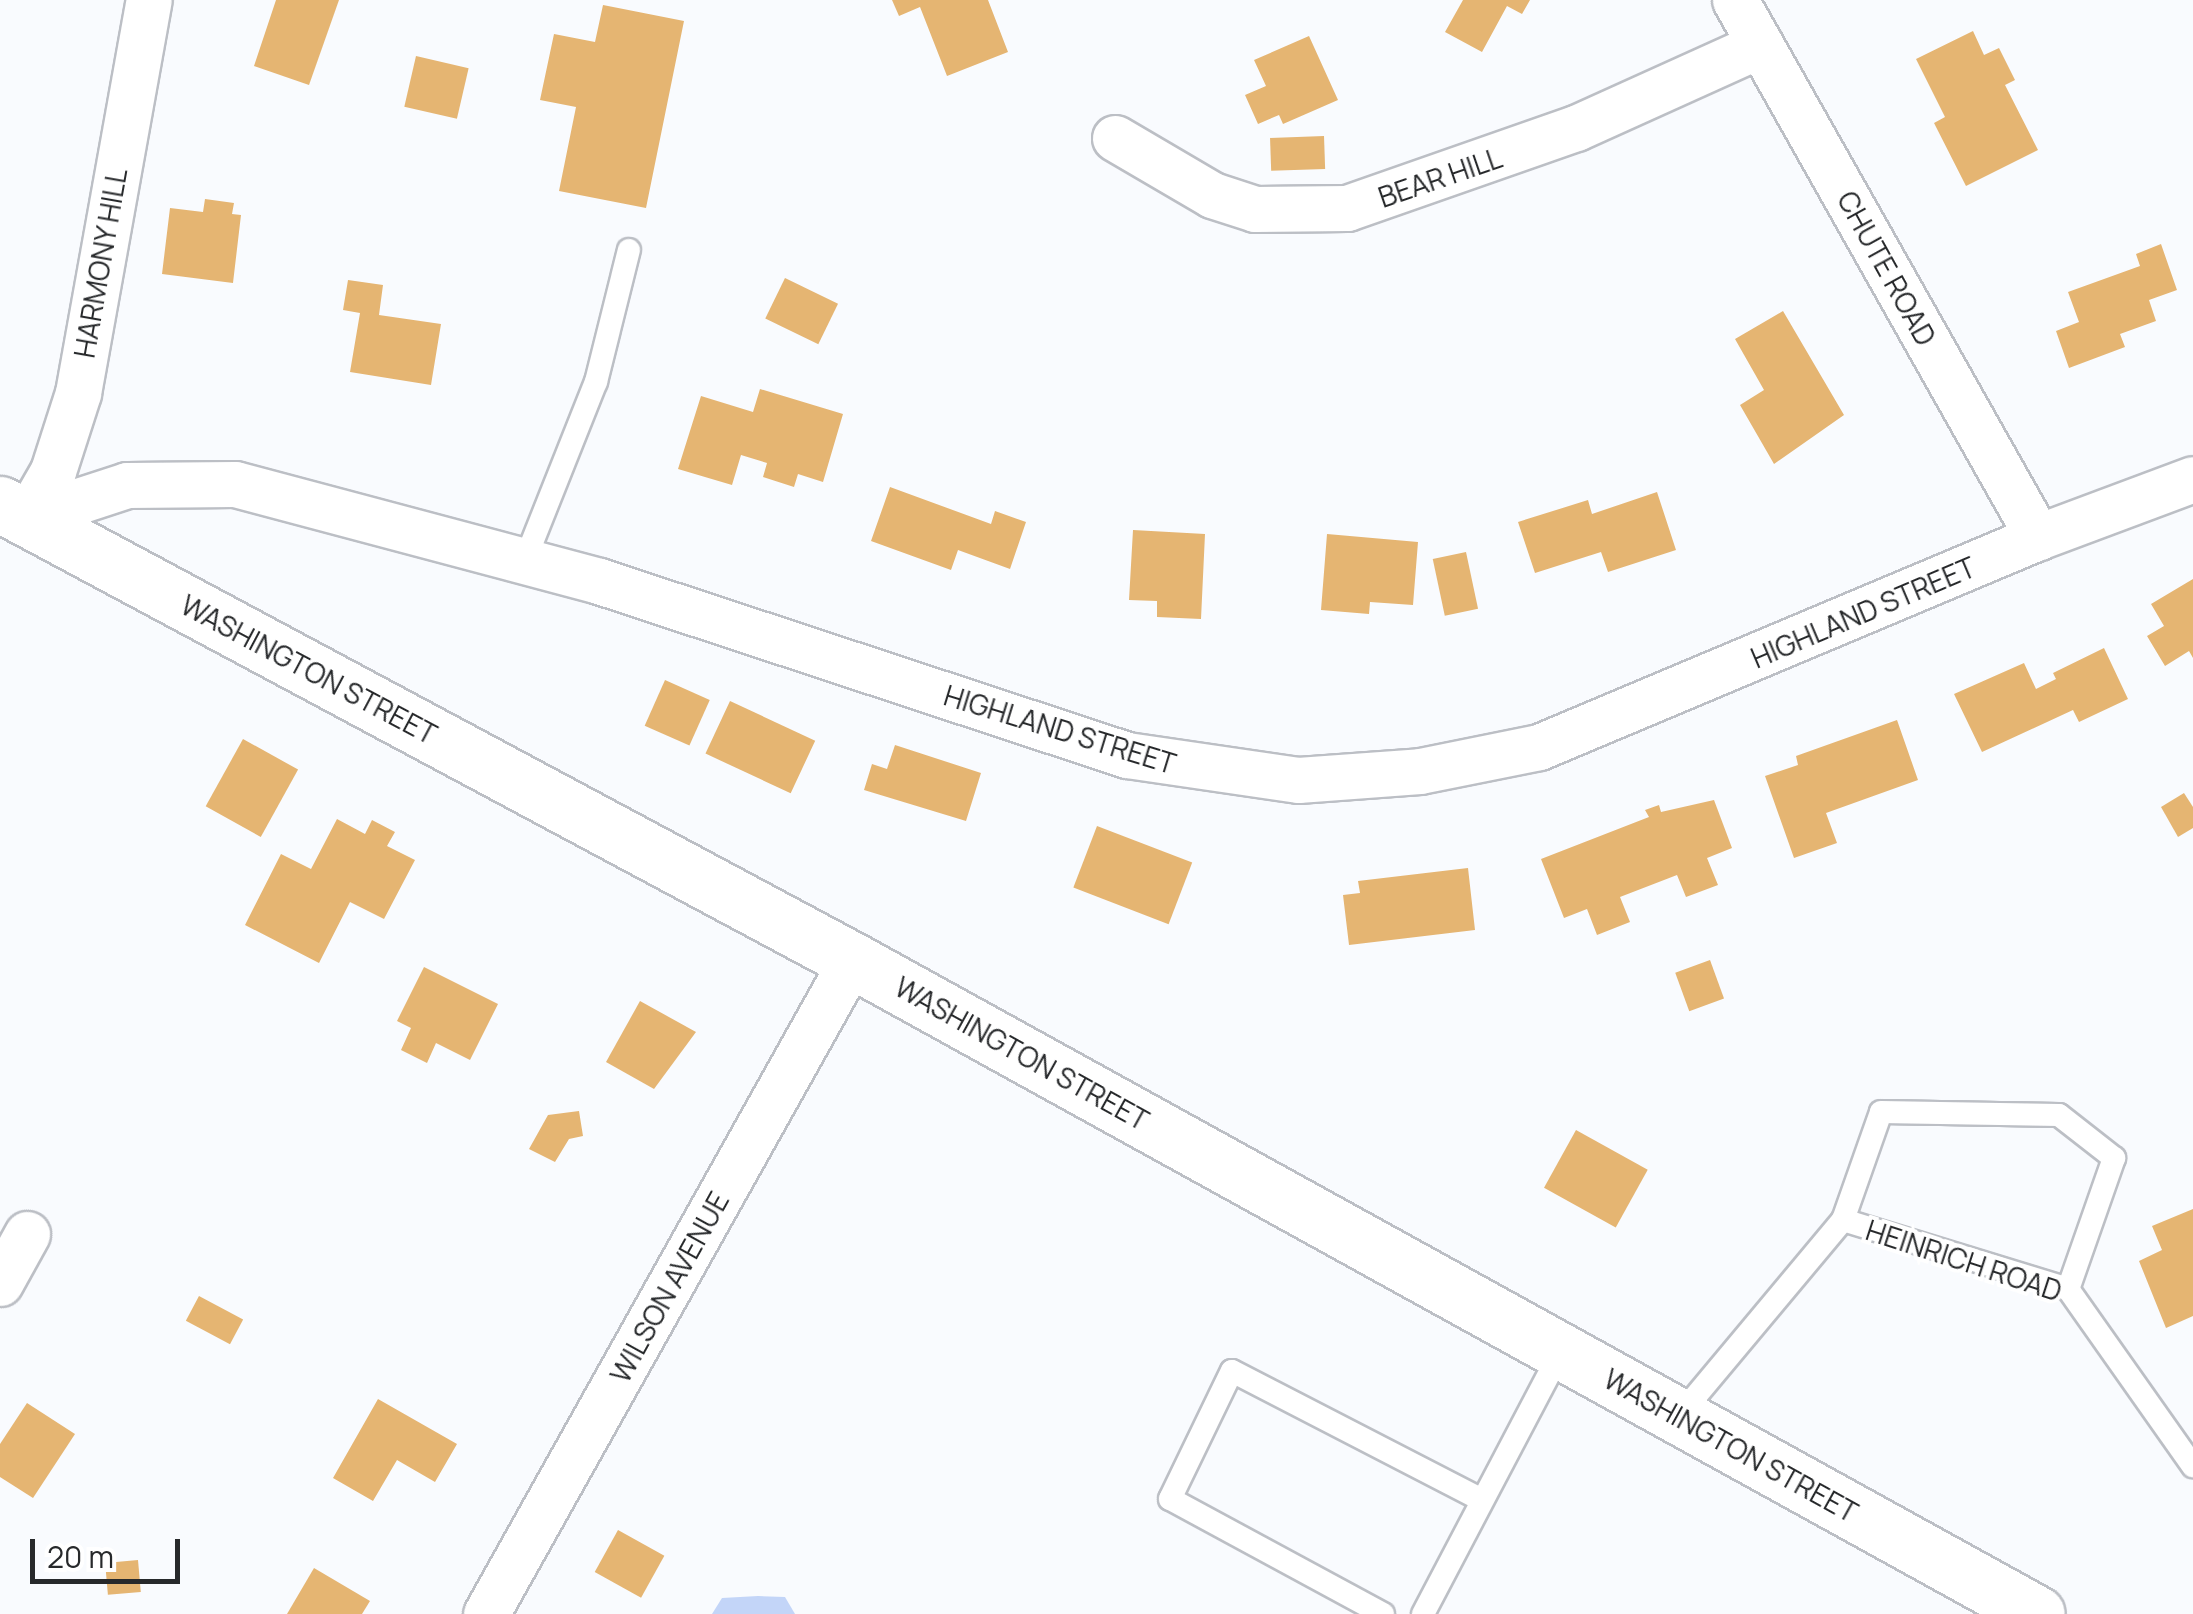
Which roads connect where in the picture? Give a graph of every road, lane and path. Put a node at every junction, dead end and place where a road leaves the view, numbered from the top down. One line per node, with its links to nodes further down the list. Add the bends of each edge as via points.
1 (149, 0): 7 (street, HARMONY HILL, via 78,393 53,471)
2 (1735, 0): 3 (street, CHUTE ROAD)
3 (1760, 45): 4 (street, BEAR HILL, via 1576,128 1347,208 1255,209 1212,195); 8 (street, CHUTE ROAD)
4 (1116, 138)
5 (628, 250): 9 (lane, via 596,382)
6 (2193, 480): 8 (street, HIGHLAND STREET)
7 (13, 511): 9 (street, HIGHLAND STREET, via 127,485 196,480 292,496); 10 (main road, WASHINGTON STREET)
8 (2038, 536): 9 (street, HIGHLAND STREET, via 1599,727 1476,762 1347,779 1242,776 1127,756)
9 (525, 560)
10 (852, 960): 15 (main road, WASHINGTON STREET); 19 (street, WILSON AVENUE)
11 (1843, 1220): 14 (lane, HEINRICH ROAD); 14 (lane, via 1881,1112 2059,1115 2114,1158); 16 (lane, HEINRICH ROAD)
12 (27, 1234): 13 (street)
13 (0, 1283)
14 (2068, 1289): 17 (lane, HEINRICH ROAD)
15 (1561, 1351): 16 (main road, WASHINGTON STREET); 18 (lane)
16 (1679, 1416): 22 (main road, WASHINGTON STREET)
17 (2193, 1466)
18 (1482, 1500): 20 (lane, via 1232,1371 1170,1499); 21 (lane)
19 (486, 1614)
20 (1382, 1614)
21 (1423, 1614)
22 (2037, 1614)

